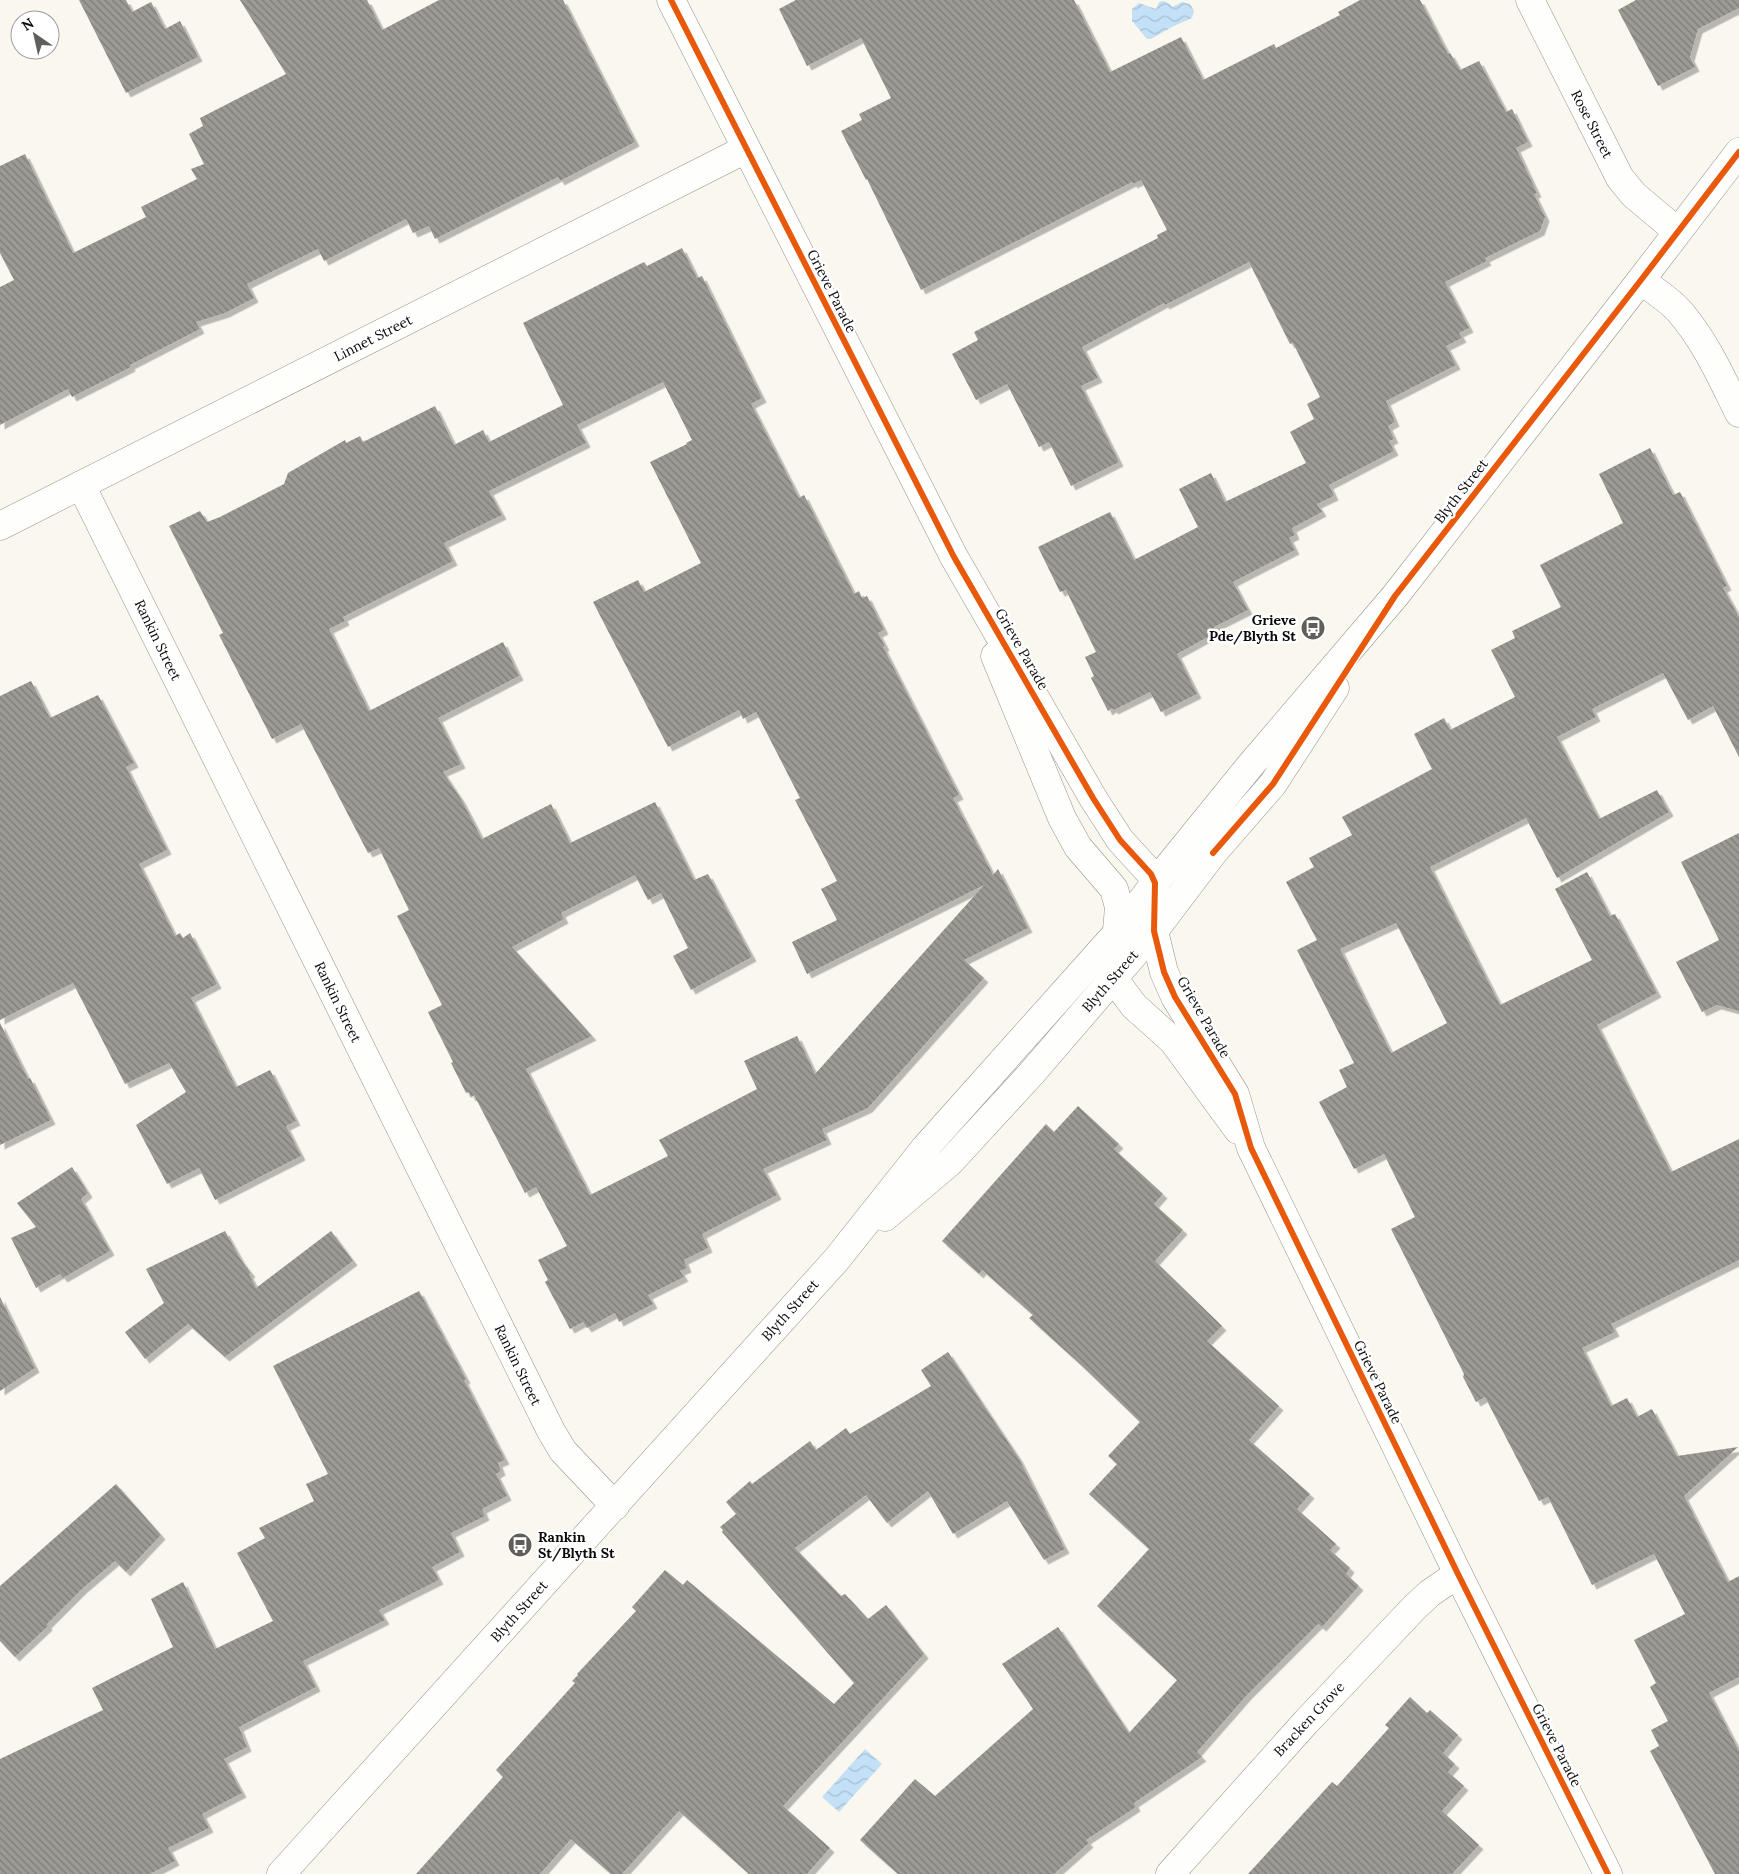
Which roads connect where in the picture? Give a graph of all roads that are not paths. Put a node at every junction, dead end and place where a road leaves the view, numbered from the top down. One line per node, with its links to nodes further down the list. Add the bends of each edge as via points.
1 (671, 0): 3 (street, Grieve Parade)
2 (1530, 0): 5 (street, Rose Street, via 1620,178 1634,195)
3 (746, 149): 8 (street, Linnet Street); 10 (street, Grieve Parade)
4 (1739, 152): 5 (street, Blyth Street)
5 (1677, 231): 6 (street, Blyth Street)
6 (1641, 280): 7 (street, via 1679,311 1696,332); 11 (street, Blyth Street)
7 (1739, 413)
8 (81, 486): 9 (street, Linnet Street); 18 (street, Rankin Street, via 551,1431 563,1450)
9 (0, 526)
10 (954, 557): 12 (street, Grieve Parade, via 1093,798 1120,840 1151,874); 14 (street, Grieve Parade, via 1062,818 1078,846 1114,889 1120,907)
11 (1395, 596): 12 (street, Blyth Street); 13 (street, Blyth Street, via 1273,784 1213,853)
12 (1155, 883): 13 (street, Grieve Parade); 14 (street, Blyth Street)
13 (1154, 931): 15 (street, Blyth Street); 16 (street, Grieve Parade, via 1164,972 1175,997 1235,1094)
14 (1118, 933): 15 (street, Grieve Parade); 17 (street, Blyth Street, via 925,1148)
15 (1113, 978): 16 (street, Grieve Parade, via 1132,1003 1173,1041); 17 (street, Blyth Street, via 950,1162)
16 (1251, 1148): 19 (street, Grieve Parade)
17 (836, 1259): 18 (street, Blyth Street)
18 (615, 1506): 20 (street, Blyth Street)
19 (1458, 1574): 21 (street, Bracken Grove, via 1414,1608 1306,1722); 22 (street, Grieve Parade)
20 (281, 1874)
21 (1170, 1874)
22 (1608, 1874)

